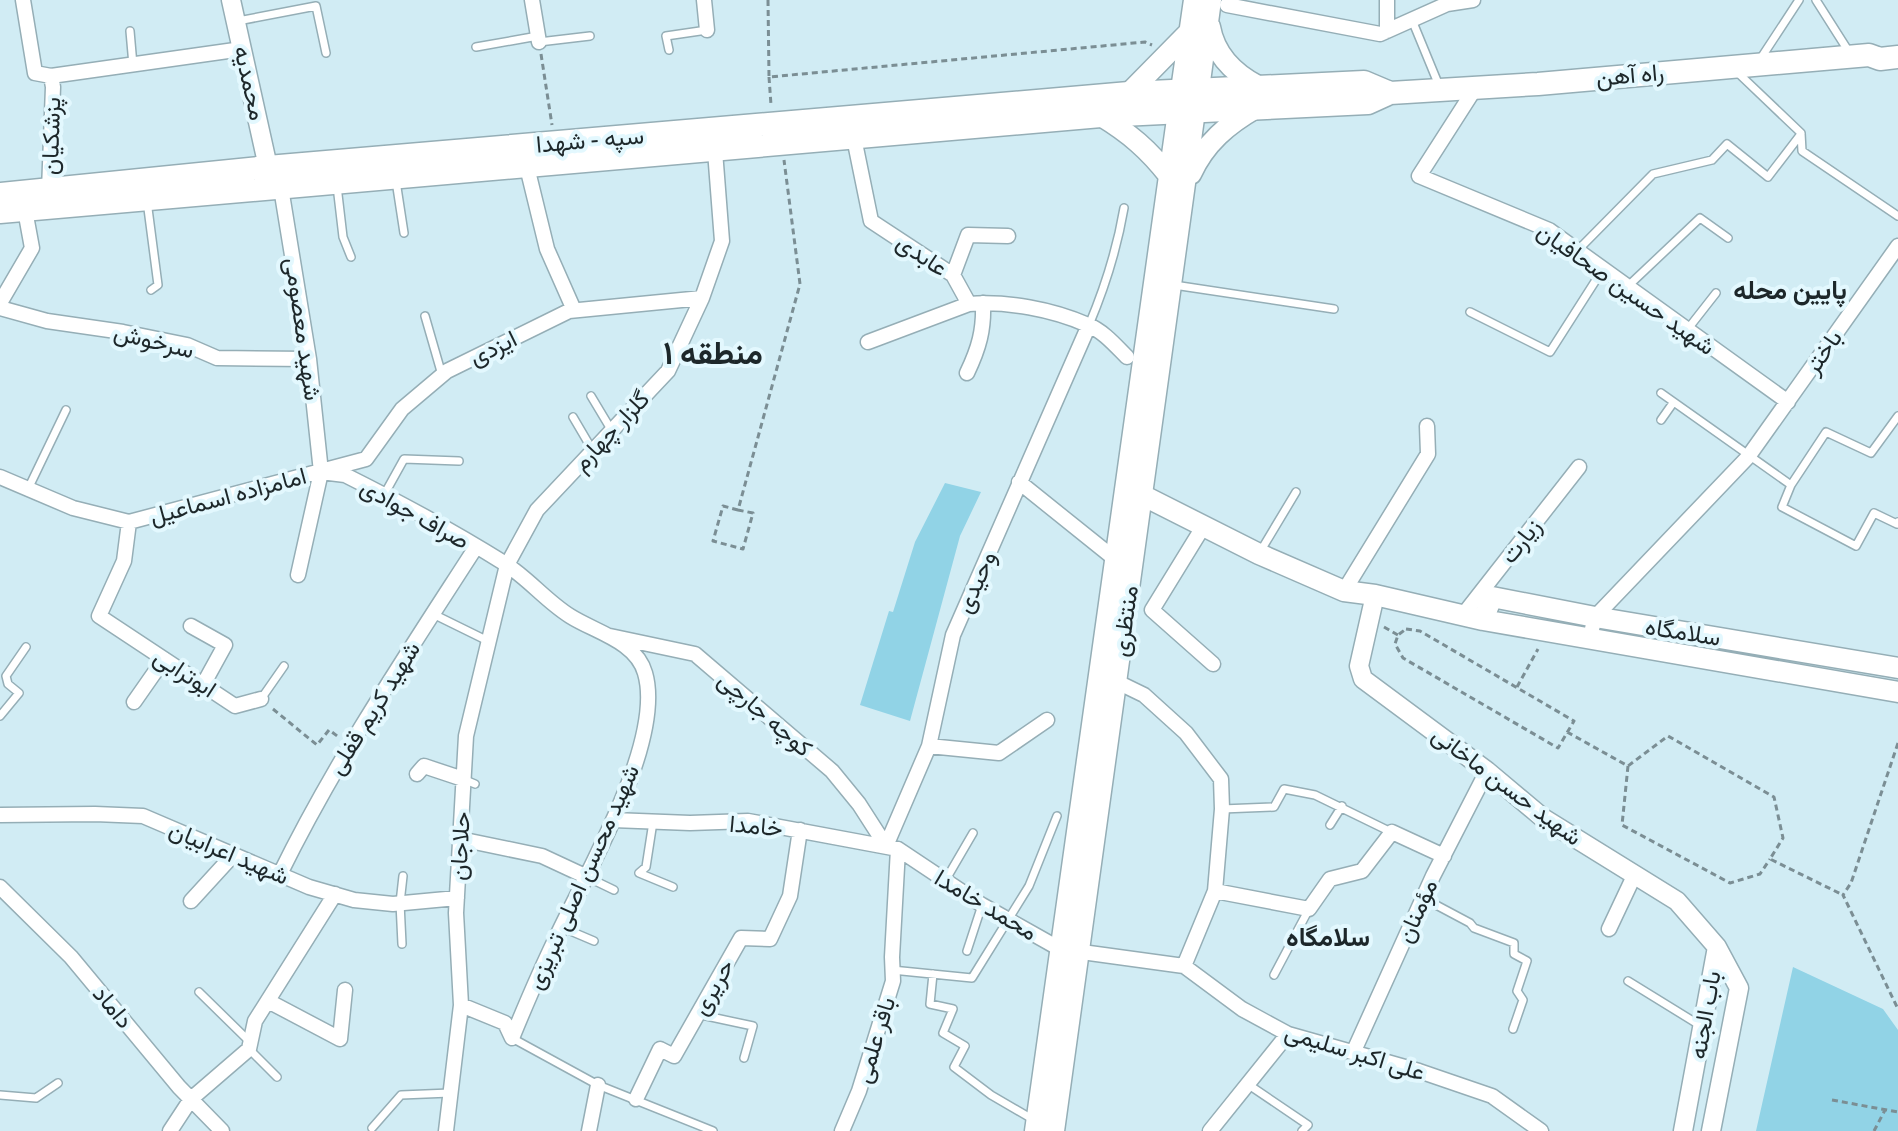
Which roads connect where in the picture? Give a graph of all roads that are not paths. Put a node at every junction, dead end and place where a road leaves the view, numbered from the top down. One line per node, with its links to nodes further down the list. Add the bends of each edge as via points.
1 (23, 0): 29 (street, پزشکیان, via 35,73)
2 (231, 0): 12 (street, محمدیه)
3 (532, 0): 18 (street)
4 (704, 0): 13 (street)
5 (1194, 0): 15 (main road)
6 (1387, 0): 16 (street)
7 (1473, 0): 11 (street, via 1447,4)
8 (1799, 0): 26 (lane)
9 (1816, 0): 24 (lane)
10 (1215, 8): 16 (street); 33 (main road, via 1211,34 1223,60); 34 (main road)
11 (1412, 20): 16 (street); 31 (lane)
12 (236, 22): 21 (street, محمدیه); 23 (lane, via 316,6)
13 (707, 30): 22 (lane, via 666,36)
14 (130, 31): 27 (lane)
15 (1190, 31): 32 (main road); 34 (main road)
16 (1387, 31)
17 (590, 36): 18 (lane)
18 (538, 39): 20 (lane)
19 (1898, 43): 24 (main road, راه آهن)
20 (476, 47)
21 (242, 49): 27 (street); 40 (street, محمدیه)
22 (669, 50)
23 (326, 53)
24 (1860, 56): 25 (main road, راه آهن); 26 (main road, راه آهن)
25 (1898, 57)
26 (1758, 64): 28 (main road, راه آهن)
27 (133, 65): 29 (street)
28 (1729, 66): 30 (main road, راه آهن); 36 (lane)
29 (51, 76): 46 (street, پزشکیان)
30 (1476, 87): 31 (main road, راه آهن); 57 (street, شهید حسین صحافیان, via 1419,176 1549,230)
31 (1442, 92): 33 (main road, راه آهن, via 1390,93 1364,82)
32 (1129, 93): 34 (main road, سپه - شهدا); 37 (main road, سپه - شهدا)
33 (1257, 97): 34 (main road, راه آهن); 43 (main road)
34 (1188, 100): 35 (main road, سپه - شهدا); 43 (main road, منتظری)
35 (1101, 116): 38 (main road, سپه - شهدا); 43 (main road, via 1127,132)
36 (1801, 134): 52 (lane, via 1802,151); 57 (lane, via 1768,177 1727,144 1712,160 1653,174)
37 (777, 135): 38 (main road, سپه - شهدا); 39 (main road, سپه - شهدا); 40 (main road, سپه - شهدا, via 555,143)
38 (854, 138): 60 (street, عابدی, via 871,221)
39 (715, 151): 41 (main road, سپه - شهدا); 65 (street, گلزار چهارم, via 722,241)
40 (268, 167): 46 (main road, سپه - شهدا)
41 (527, 167): 42 (main road, سپه - شهدا); 69 (street, via 547,249)
42 (396, 179): 44 (main road, سپه - شهدا); 53 (lane)
43 (1177, 182): 61 (main road, منتظری); 106 (main road, منتظری)
44 (337, 183): 45 (main road, سپه - شهدا); 58 (lane, via 343,237)
45 (281, 188): 48 (main road, سپه - شهدا); 76 (street, شهید معصومی)
46 (49, 190): 47 (main road, سپه - شهدا)
47 (0, 194)
48 (147, 198): 50 (main road, سپه - شهدا); 63 (lane, via 158,285)
49 (1124, 208): 72 (lane)
50 (25, 210): 51 (main road, سپه - شهدا); 67 (street, via 32,248)
51 (0, 212)
52 (1898, 216)
53 (404, 233)
54 (1008, 236): 60 (street, via 968,235)
55 (1728, 238): 62 (lane, via 1700,218)
56 (1898, 246): 81 (street, باختر)
57 (1577, 251): 59 (street, شهید حسین صحافیان)
58 (351, 257)
59 (1603, 269): 62 (street, شهید حسین صحافیان); 70 (lane, via 1550,352)
60 (953, 275): 66 (street, عابدی)
61 (1171, 284): 68 (lane); 100 (main road, منتظری)
62 (1627, 287): 73 (street, شهید حسین صحافیان)
63 (151, 290)
64 (1716, 293): 73 (lane)
65 (702, 298): 69 (street, ایزدی); 88 (street, گلزار چهارم, via 668,371)
66 (976, 304): 72 (street, via 1030,308); 74 (street); 77 (street, via 984,328)
67 (0, 305): 76 (street, سرخوش, via 47,321 187,345 217,358)
68 (1334, 309)
69 (574, 310): 78 (street, ایزدی)
70 (1470, 312)
71 (425, 316): 78 (lane)
72 (1089, 325): 75 (street); 95 (street, وحیدی)
73 (1687, 330): 81 (street, شهید حسین صحافیان)
74 (868, 342)
75 (1127, 357)
76 (309, 359): 93 (street, شهید معصومی)
77 (967, 373)
78 (442, 375): 93 (street, ایزدی, via 402,409 366,459)
79 (1661, 393): 82 (lane)
80 (591, 396): 88 (lane)
81 (1788, 402): 90 (street, باختر)
82 (1673, 403): 86 (lane); 90 (lane)
83 (66, 410): 97 (lane)
84 (1898, 416): 96 (lane, via 1871,453 1826,432)
85 (573, 417): 89 (lane)
86 (1661, 420)
87 (1427, 426): 109 (street, via 1428,454)
88 (612, 431): 89 (street, گلزار چهارم)
89 (593, 451): 107 (street, گلزار چهارم, via 537,510)
90 (1748, 457): 96 (lane); 114 (street, باختر)
91 (459, 461): 99 (lane, via 404,459)
92 (1579, 467): 112 (street, زیارت)
93 (321, 472): 99 (street, صراف جوادی, via 345,475); 101 (street, امامزاده اسماعیل); 108 (street, شهید معصومی)
94 (0, 477): 97 (street, امامزاده اسماعیل)
95 (1019, 482): 106 (street); 129 (street, وحیدی, via 953,635)
96 (1791, 485): 102 (lane, via 1782,507 1856,546 1874,513)
97 (28, 489): 101 (street, امامزاده اسماعیل, via 73,508)
98 (1296, 492): 105 (lane)
99 (384, 495): 104 (street, صراف جوادی)
100 (1142, 495): 103 (main road, سلامگاه); 122 (main road, منتظری)
101 (129, 522): 118 (street, ابوترابی, via 124,561 99,616)
102 (1898, 522)
103 (1203, 527): 105 (main road, سلامگاه); 119 (street, via 1152,610)
104 (476, 547): 107 (street, صراف جوادی); 111 (street, شهید کریم قفلی)
105 (1259, 554): 109 (main road, سلامگاه)
106 (1115, 559): 122 (main road, منتظری)
107 (507, 565): 115 (street, صراف جوادی, via 569,616); 116 (street, حلاجان)
108 (298, 575)
109 (1344, 591): 110 (main road, سلامگاه)
110 (1375, 595): 112 (main road, سلامگاه); 130 (street, شهید حسن ماخانی, via 1359,666 1363,679)
111 (433, 614): 116 (lane); 147 (street, شهید کریم قفلی, via 349,745)
112 (1473, 617): 114 (main road, سلامگاه, via 1549,629); 114 (main road, سلامگاه, via 1492,597)
113 (191, 626): 123 (street, via 225,645)
114 (1592, 627): 121 (main road, سلامگاه); 124 (main road, سلامگاه)
115 (608, 635): 137 (street, شهید محسن اصلی تبریزی, via 637,656 649,697 647,725); 144 (street, کوچه جارچی, via 695,654 832,771)
116 (488, 641): 132 (street, حلاجان, via 466,736)
117 (26, 647): 127 (lane, via 6,676 19,693)
118 (164, 659): 123 (street, ابوترابی); 126 (street)
119 (1213, 664)
120 (284, 666): 125 (lane)
121 (1898, 668)
122 (1108, 678): 134 (street, via 1144,695 1186,733 1221,779); 170 (main road, منتظری)
123 (203, 685): 125 (street, ابوترابی, via 235,706)
124 (1898, 692)
125 (261, 699)
126 (134, 702)
127 (0, 716)
128 (1047, 720): 129 (street, via 999,753)
129 (929, 746): 144 (street, وحیدی)
130 (1487, 771): 146 (street, مؤمنان); 150 (street, شهید حسن ماخانی, via 1543,818)
131 (417, 774): 132 (street, via 424,766)
132 (469, 782): 143 (street, حلاجان)
133 (1342, 806): 134 (lane, via 1284,789 1274,807); 139 (lane); 141 (lane)
134 (1222, 809): 155 (street)
135 (0, 815): 145 (street, شهید اعرابیان, via 143,816)
136 (1057, 816): 163 (lane)
137 (613, 820): 138 (street, خامدا); 149 (street, شهید محسن اصلی تبریزی)
138 (653, 822): 140 (street, خامدا, via 748,821); 153 (lane, via 646,867 639,873)
139 (1330, 825)
140 (800, 830): 144 (street, خامدا); 180 (street, حریری, via 790,896 770,939 741,938)
141 (1392, 832): 146 (street); 162 (street, via 1362,871 1330,879)
142 (973, 833): 151 (lane)
143 (460, 839): 149 (street, via 542,856); 157 (street, حلاجان)
144 (892, 848): 151 (street, محمد خامدا); 172 (street, باقر علمی)
145 (234, 854): 147 (street, شهید اعرابیان); 159 (street)
146 (1444, 856): 158 (street, مؤمنان)
147 (280, 874): 156 (street, شهید اعرابیان)
148 (403, 876): 160 (lane)
149 (585, 876): 154 (lane); 164 (street, شهید محسن اصلی تبریزی)
150 (1634, 876): 165 (street); 168 (street, شهید حسن ماخانی, via 1677,901)
151 (945, 881): 161 (street, محمد خامدا)
152 (0, 887): 194 (street, داماد, via 71,957)
153 (673, 887)
154 (614, 890)
155 (1215, 891): 162 (street); 171 (street)
156 (335, 894): 160 (street, شهید اعرابیان); 178 (street)
157 (457, 898): 160 (street, شهید اعرابیان); 179 (street, حلاجان)
158 (1423, 898): 182 (lane, via 1474,928 1514,943 1514,954 1527,961); 186 (street, مؤمنان)
159 (191, 901)
160 (400, 903): 167 (lane)
161 (982, 905): 163 (street, محمد خامدا); 169 (lane)
162 (1309, 909): 174 (lane)
163 (1010, 919): 170 (street, محمد خامدا); 173 (lane, via 972,978)
164 (561, 927): 166 (lane); 184 (street, شهید محسن اصلی تبریزی)
165 (1609, 929)
166 (594, 941)
167 (402, 944)
168 (1717, 947): 181 (street, باب الجنه); 208 (street, باب الجنه, via 1739,988)
169 (967, 951)
170 (1069, 951): 171 (street, علی اکبر سلیمی); 197 (main road, منتظری)
171 (1184, 966): 183 (street, علی اکبر سلیمی, via 1242,1009)
172 (892, 970): 173 (lane); 203 (street, باقر علمی, via 859,1091)
173 (933, 974): 197 (lane, via 930,1004 953,1009 943,1033 965,1046 954,1067)
174 (1274, 975)
175 (1628, 981): 181 (lane)
176 (345, 990): 178 (street, via 340,1039)
177 (199, 992): 185 (lane)
178 (268, 1001): 185 (street, via 255,1021)
179 (461, 1005): 184 (street, via 505,1023); 192 (street, حلاجان)
180 (697, 1014): 187 (lane, via 753,1026); 195 (street, حریری, via 674,1056 660,1049)
181 (1703, 1028): 207 (street, باب الجنه)
182 (1513, 1029)
183 (1288, 1034): 186 (street, علی اکبر سلیمی); 190 (street)
184 (512, 1038): 191 (lane)
185 (250, 1046): 188 (lane); 194 (street)
186 (1353, 1053): 206 (street, علی اکبر سلیمی, via 1492,1096)
187 (744, 1058)
188 (277, 1077)
189 (58, 1083): 193 (lane, via 36,1098)
190 (1247, 1084): 204 (street); 205 (lane, via 1308,1125)
191 (598, 1085): 195 (lane); 201 (street)
192 (450, 1093): 196 (lane, via 401,1095); 200 (street, حلاجان)
193 (0, 1095)
194 (191, 1099): 198 (street); 199 (street, داماد)
195 (636, 1099): 202 (lane)
196 (372, 1128)
197 (1042, 1128)
198 (170, 1131)
199 (222, 1131)
200 (446, 1131)
201 (589, 1131)
202 (713, 1131)
203 (842, 1131)
204 (1210, 1131)
205 (1302, 1131)
206 (1541, 1131)
207 (1683, 1131)
208 (1711, 1131)

